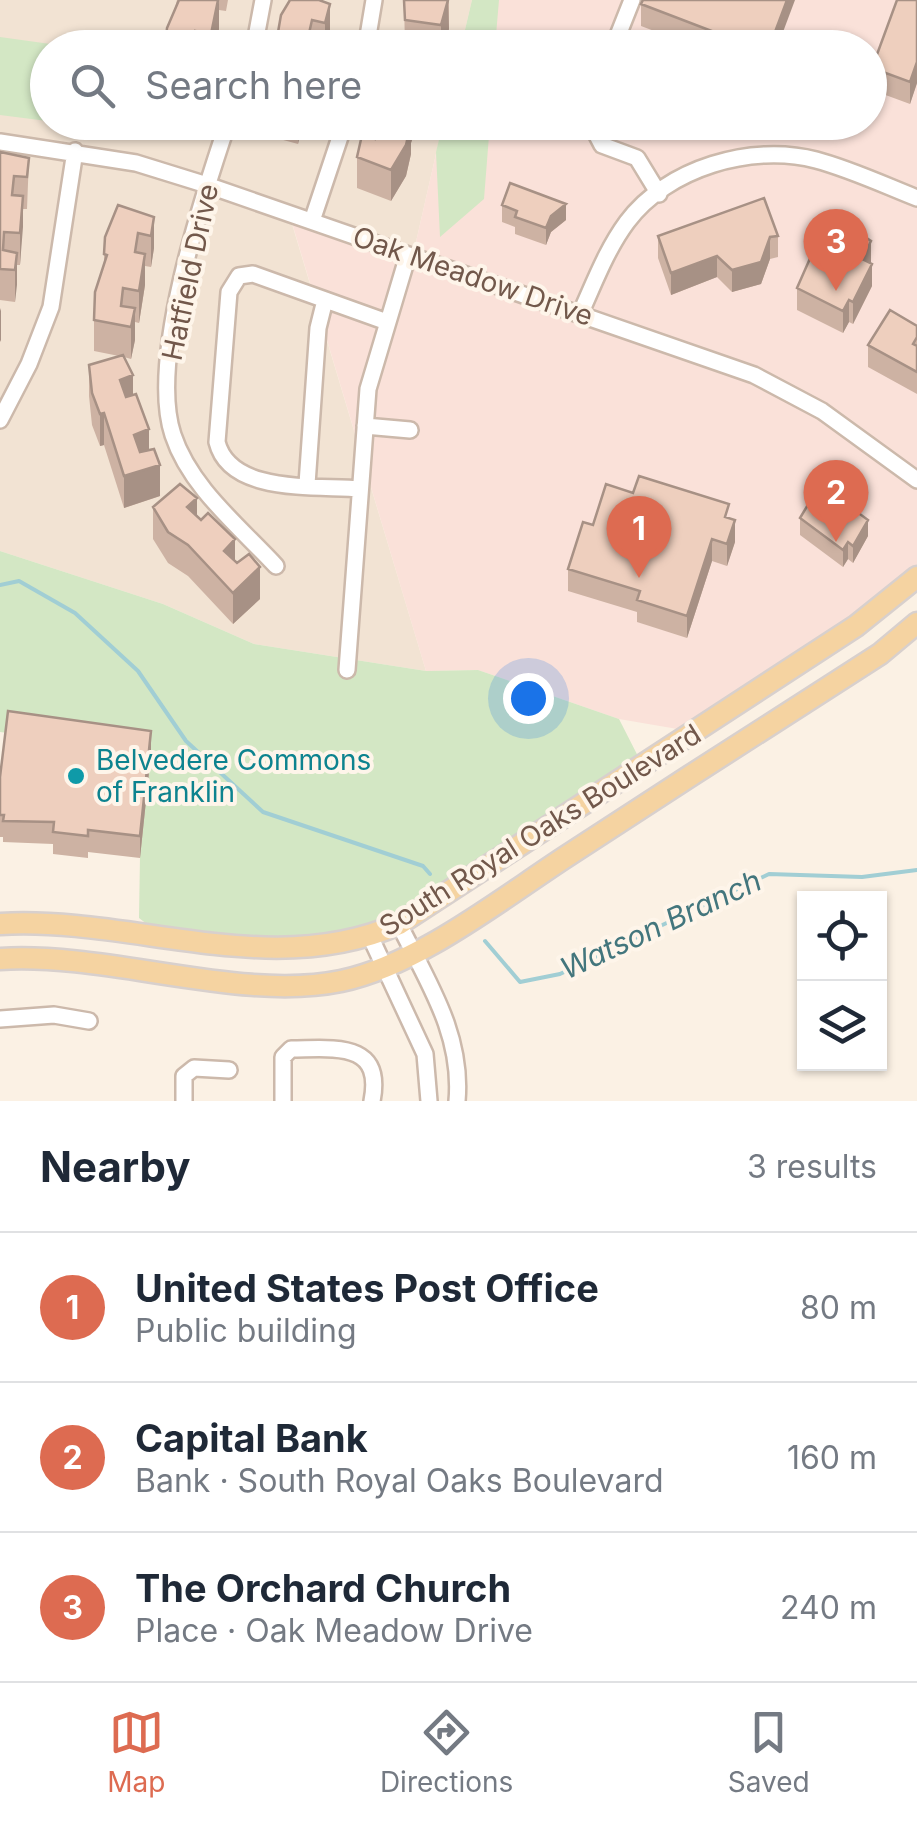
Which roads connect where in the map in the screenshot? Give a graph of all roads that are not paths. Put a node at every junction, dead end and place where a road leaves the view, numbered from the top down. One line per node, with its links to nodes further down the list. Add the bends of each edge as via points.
1 (264, 0): 4 (street)
2 (374, 0): 5 (street)
3 (632, 0): 6 (street)
4 (258, 30)
5 (369, 30)
6 (620, 30)
7 (222, 140): 12 (street, Hatfield Drive)
8 (339, 140): 15 (street)
9 (599, 140): 13 (street, via 645,165)
10 (0, 142): 11 (street, Oak Meadow Drive)
11 (75, 151): 12 (street, Oak Meadow Drive); 20 (street, via 50,306)
12 (207, 185): 15 (street, Oak Meadow Drive); 26 (street, Hatfield Drive, via 170,356 172,434 197,482)
13 (660, 194): 14 (street, via 709,164 757,154 814,159); 18 (street, via 630,219)
14 (917, 198)
15 (312, 221): 16 (street, Oak Meadow Drive)
16 (408, 255): 18 (street, Oak Meadow Drive); 19 (street)
17 (325, 300): 19 (street); 24 (street); 24 (street, via 253,274 239,276 229,292 218,450 239,474)
18 (581, 312): 23 (street, Oak Meadow Drive, via 754,375 822,411)
19 (387, 322): 21 (street)
20 (0, 420)
21 (364, 426): 22 (street); 25 (street)
22 (410, 430)
23 (917, 480)
24 (307, 484): 25 (street)
25 (360, 489): 29 (street)
26 (276, 566)
27 (917, 578): 31 (main road, South Royal Oaks Boulevard, via 856,626)
28 (917, 623): 33 (main road, South Royal Oaks Boulevard, via 880,654)
29 (347, 670)
30 (0, 924): 32 (main road, South Royal Oaks Boulevard, via 111,927 292,951)
31 (399, 924): 32 (main road, South Royal Oaks Boulevard); 33 (street)
32 (370, 936): 35 (street)
33 (413, 954): 35 (main road, South Royal Oaks Boulevard); 43 (street, via 456,1050)
34 (0, 959): 35 (main road, South Royal Oaks Boulevard, via 108,963 292,985 341,981)
35 (385, 967): 42 (street, via 426,1054)
36 (0, 1019): 37 (street, via 54,1015)
37 (89, 1021)
38 (229, 1070): 39 (street, via 194,1068 184,1076)
39 (184, 1101)
40 (283, 1101): 41 (street, via 284,1057 291,1049 348,1048 366,1060 374,1076)
41 (372, 1101)
42 (429, 1101)
43 (457, 1101)

